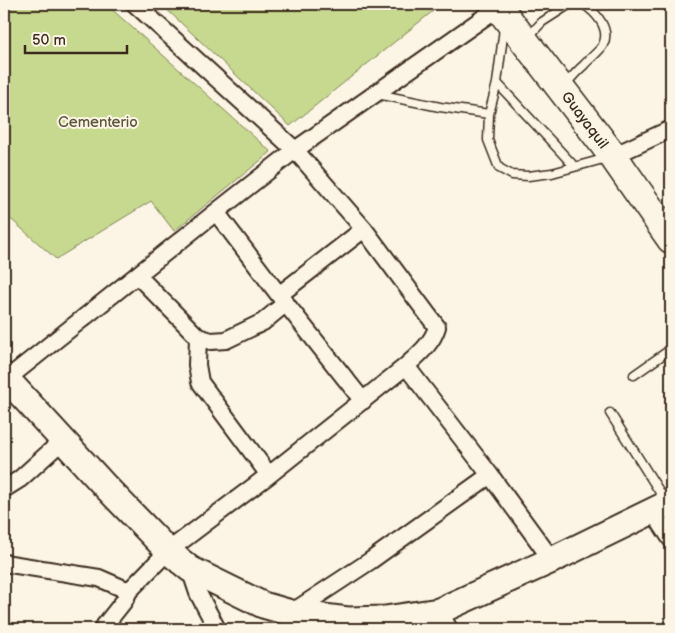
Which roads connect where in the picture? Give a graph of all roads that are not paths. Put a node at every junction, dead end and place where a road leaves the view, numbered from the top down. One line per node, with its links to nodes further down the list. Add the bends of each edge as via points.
1 (135, 4): 11 (street)
2 (570, 4): 5 (lane, via 542,22)
3 (583, 4): 7 (lane, via 601,21 606,35 602,46)
4 (500, 9): 5 (highway, Guayaquil); 6 (lane); 8 (street)
5 (524, 40): 7 (highway, Guayaquil)
6 (497, 83): 9 (lane); 13 (lane)
7 (562, 89): 12 (highway, Guayaquil)
8 (375, 94): 9 (lane); 11 (street)
9 (489, 114): 13 (lane, via 488,140 499,168 512,175 528,176)
10 (671, 129): 12 (street)
11 (295, 150): 14 (street); 15 (street)
12 (613, 156): 13 (lane); 16 (highway, Guayaquil)
13 (574, 166)
14 (216, 212): 17 (street); 18 (street)
15 (364, 229): 18 (street); 21 (street, via 437,327 435,336 424,350)
16 (671, 239)
17 (137, 275): 19 (street); 23 (street)
18 (282, 299): 19 (street, via 263,322 226,340 211,341); 24 (street)
19 (198, 337): 27 (street, via 200,382)
20 (671, 349): 22 (lane)
21 (406, 366): 24 (street); 28 (street)
22 (634, 375)
23 (5, 377): 26 (main road)
24 (363, 401): 27 (street)
25 (610, 413): 30 (lane)
26 (63, 440): 29 (street, via 20,479); 32 (main road)
27 (269, 475): 32 (street)
28 (490, 475): 33 (street); 37 (street, via 370,561)
29 (4, 489)
30 (664, 505): 31 (street); 33 (main road)
31 (671, 538)
32 (168, 551): 35 (main road); 36 (street)
33 (552, 560): 38 (main road)
34 (4, 563): 36 (street, via 99,578)
35 (190, 569): 37 (main road, via 263,605); 40 (street, via 198,593)
36 (129, 591): 39 (street)
37 (290, 613): 38 (main road, via 348,620)
38 (444, 620)
39 (103, 629)
40 (217, 629)

